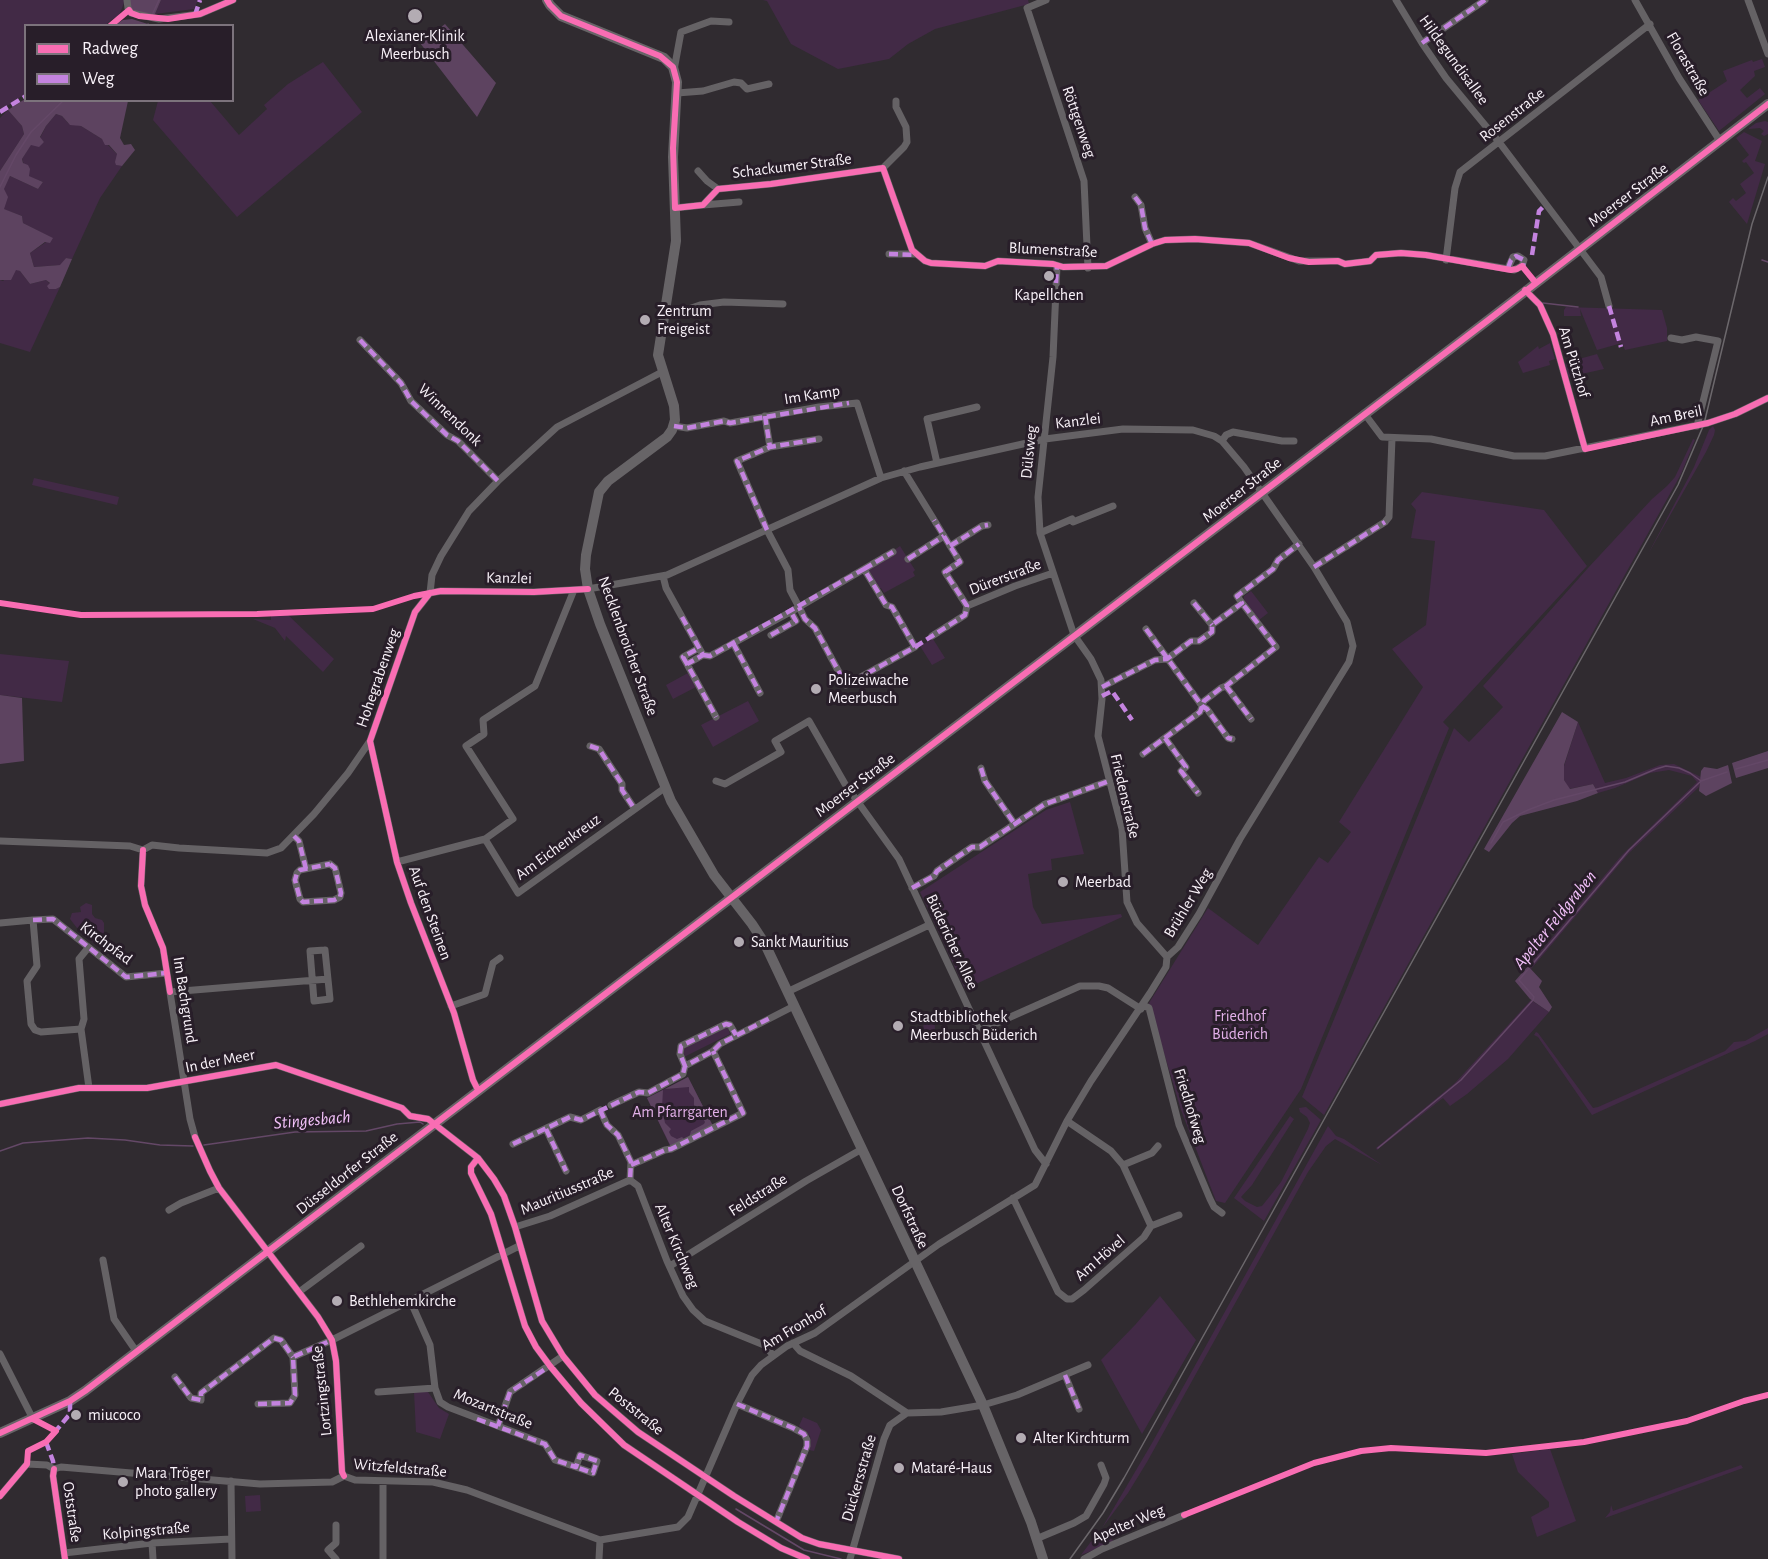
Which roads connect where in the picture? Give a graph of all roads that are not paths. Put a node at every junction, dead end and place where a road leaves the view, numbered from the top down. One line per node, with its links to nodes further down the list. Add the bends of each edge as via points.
1 (127, 0): 2 (street, via 134,15 168,19 200,14)
2 (233, 0)
3 (547, 0): 13 (main road, via 561,16 660,56)
4 (1046, 0): 33 (street, Röttgenweg, via 1027,8 1084,181)
5 (1396, 0): 11 (street, Hildegundisallee)
6 (1485, 0): 11 (street)
7 (1635, 0): 10 (street, Florastraße)
8 (1748, 0): 12 (street)
9 (729, 22): 13 (street, via 711,21 681,32)
10 (1650, 24): 18 (street, Florastraße); 19 (street, Rosenstraße)
11 (1422, 43): 19 (street, Hildegundisallee)
12 (1768, 54)
13 (674, 70): 15 (main road)
14 (769, 84): 15 (street, via 747,89 734,82)
15 (677, 93): 26 (main road)
16 (896, 101): 20 (street, via 907,142)
17 (1768, 104): 18 (main road, Moerser Straße)
18 (1720, 141): 28 (main road, Moerser Straße)
19 (1499, 142): 28 (street, Hildegundisallee); 31 (street, Rosenstraße, via 1457,178)
20 (883, 168): 22 (street, Schackumer Straße); 30 (street)
21 (698, 171): 22 (street, Schackumer Straße)
22 (718, 189): 25 (street, Schackumer Straße)
23 (1136, 197): 27 (street)
24 (739, 202): 25 (street, Schackumer Straße)
25 (703, 205): 26 (street, Schackumer Straße)
26 (675, 208): 38 (main road, via 675,252)
27 (1152, 244): 31 (street, Blumenstraße, via 1195,239 1249,243 1299,261 1345,264 1401,253); 33 (street, Blumenstraße, via 1106,266)
28 (1578, 249): 35 (main road, Moerser Straße); 37 (street, Hildegundisallee, via 1601,278)
29 (888, 254): 30 (street, Blumenstraße)
30 (916, 254): 32 (street, Blumenstraße, via 933,263 985,266 998,261)
31 (1446, 260): 34 (street, Blumenstraße)
32 (1057, 266): 33 (street, Blumenstraße); 50 (street, Dülsweg)
33 (1088, 268)
34 (1508, 268)
35 (1525, 290): 44 (main road, Moerser Straße); 54 (street, Am Pützhof, via 1540,305 1553,334)
36 (783, 304): 38 (street, via 718,303)
37 (1610, 306)
38 (664, 313): 41 (main road, via 658,355)
39 (1671, 338): 47 (street, Am Breil, via 1718,341)
40 (360, 339): 58 (street, Winnendonk, via 401,383 411,401)
41 (662, 372): 46 (main road, via 674,406); 58 (street, Hohegrabenweg, via 557,428)
42 (1768, 398): 47 (street, Am Breil)
43 (977, 407): 55 (street, via 927,419)
44 (1364, 413): 48 (street, Am Breil, via 1382,438); 59 (main road, Moerser Straße)
45 (765, 416): 46 (street, Im Kamp, via 687,428); 53 (street, Im Kamp); 57 (street, Im Kamp, via 857,403)
46 (674, 426): 73 (main road, Necklenbroicher Straße, via 667,437 599,492 586,555)
47 (1697, 426): 54 (street, Am Breil)
48 (1392, 438): 54 (street, Am Breil, via 1431,439 1514,456 1545,456); 69 (street, via 1389,517)
49 (819, 439): 53 (street)
50 (1045, 439): 51 (street, Kanzlei, via 1123,429 1157,429 1193,430); 55 (street, Kanzlei); 63 (street, Dülsweg, via 1038,497)
51 (1222, 441): 52 (street, via 1233,432); 59 (street, Kanzlei)
52 (1294, 441)
53 (770, 447): 62 (street, via 738,460)
54 (1585, 449)
55 (937, 463): 56 (street, Kanzlei)
56 (904, 471): 57 (street, Kanzlei); 64 (street, Dürerstraße)
57 (881, 478): 62 (street, Kanzlei)
58 (498, 480): 75 (street, Hohegrabenweg, via 454,533 432,575)
59 (1262, 492): 65 (street, Brühler Weg); 84 (main road, Moerser Straße)
60 (1113, 506): 63 (street)
61 (988, 525): 66 (street)
62 (766, 530): 72 (street, Kanzlei); 79 (street, via 788,570 790,590)
63 (1040, 532): 71 (street, Dülsweg)
64 (944, 536): 66 (street, Dürerstraße); 68 (street)
65 (1299, 544): 69 (street, Brühler Weg); 77 (street, via 1237,596)
66 (950, 546): 78 (street, Dürerstraße, via 960,562 945,572)
67 (893, 552): 70 (street)
68 (908, 559)
69 (1314, 567): 122 (street, Brühler Weg, via 1347,622 1353,646 1351,657 1199,914 1178,948)
70 (864, 568): 79 (street); 79 (street, via 915,647 846,685)
71 (1053, 573): 78 (street, Dürerstraße); 84 (street, Dülsweg)
72 (663, 576): 73 (street, Kanzlei); 88 (street)
73 (588, 589): 74 (street, Kanzlei); 105 (main road, Necklenbroicher Straße)
74 (574, 590): 75 (street, Kanzlei); 111 (street, via 535,686 483,720 484,734 466,746 513,819)
75 (430, 593): 99 (street, Hohegrabenweg, via 416,612)
76 (1194, 603): 81 (street)
77 (1242, 603): 81 (street); 91 (street, via 1276,647)
78 (967, 606): 85 (street, Dürerstraße, via 965,615)
79 (799, 607): 80 (street)
80 (791, 612): 83 (street, via 796,621); 86 (street)
81 (1212, 625): 89 (street, via 1212,632 1199,641 1191,641)
82 (1146, 629): 87 (street)
83 (771, 635)
84 (1074, 635): 92 (street, Friedenstraße, via 1098,671); 107 (main road, Moerser Straße)
85 (932, 636)
86 (733, 643): 88 (street, via 710,656); 93 (street)
87 (1161, 650): 89 (street); 90 (street)
88 (701, 651): 95 (street, via 683,657)
89 (1167, 659): 90 (street); 94 (street)
90 (1155, 660): 92 (street)
91 (1226, 686): 94 (street); 96 (street)
92 (1102, 687): 104 (street, Friedenstraße, via 1098,736)
93 (760, 693)
94 (1202, 706): 97 (street, via 1200,712); 98 (street)
95 (716, 717)
96 (1251, 719)
97 (1165, 738): 101 (street); 106 (street, via 1186,767 1181,771)
98 (1232, 739)
99 (370, 741): 110 (street, Hohegrabenweg); 114 (street, Auf den Steinen)
100 (590, 746): 108 (street, via 599,749)
101 (1143, 754)
102 (981, 768): 109 (street, via 985,781)
103 (716, 781): 107 (street, Büdericher Allee, via 725,784 781,752 775,741 809,721)
104 (1109, 781): 109 (street, via 1045,804); 122 (street, Friedenstraße, via 1124,840 1125,888 1130,911)
105 (666, 787): 108 (street, Am Eichenkreuz); 117 (main road, Necklenbroicher Straße, via 679,816)
106 (1198, 793)
107 (857, 801): 116 (street, Büdericher Allee, via 891,847); 117 (main road, Moerser Straße)
108 (634, 808): 111 (street, Am Eichenkreuz, via 518,893)
109 (1014, 823): 116 (street)
110 (294, 836): 113 (street, Hohegrabenweg, via 281,848 267,853 152,845); 115 (street)
111 (485, 839): 114 (street)
112 (0, 841): 113 (street, Hohegrabenweg, via 130,846)
113 (143, 850): 124 (street, Im Bachgrund, via 141,886 163,948)
114 (397, 862): 129 (street, Auf den Steinen)
115 (306, 869): 115 (street, via 295,877 303,902 340,897 333,865)
116 (912, 888): 120 (street, Büdericher Allee)
117 (731, 897): 128 (main road, Dorfstraße, via 756,928); 139 (main road, Düsseldorfer Straße)
118 (33, 920): 119 (street, Kirchpfad); 121 (street, Kirchpfad, via 53,919); 132 (street, via 37,966 27,981 31,1024 41,1032)
119 (0, 923)
120 (929, 925): 128 (street); 133 (street, Büdericher Allee)
121 (88, 948): 124 (street, Kirchpfad, via 126,977); 132 (street, via 79,959 84,1019)
122 (1167, 957): 131 (street, Brühler Weg, via 1166,967)
123 (500, 958): 129 (street, via 493,963 485,994)
124 (167, 973): 127 (street, Im Bachgrund)
125 (328, 979): 126 (street); 126 (street, via 330,999 315,1000); 126 (street, via 326,950 310,951)
126 (313, 980): 127 (street)
127 (170, 992): 137 (street, Im Bachgrund)
128 (787, 992): 130 (main road, Dorfstraße)
129 (451, 1006): 139 (street, Auf den Steinen)
130 (794, 1006): 134 (street); 147 (main road, Dorfstraße)
131 (1142, 1007): 133 (street, via 1108,988 1080,986); 142 (street, Brühler Weg); 157 (street, Friedhofweg, via 1149,1008 1179,1125 1210,1199)
132 (81, 1029): 138 (street)
133 (979, 1031): 149 (street, Büdericher Allee, via 1035,1150)
134 (736, 1035): 135 (street); 136 (street, via 726,1024 681,1046)
135 (713, 1051): 136 (street); 150 (street, via 743,1113)
136 (685, 1066): 141 (street, via 683,1074 648,1093 639,1092)
137 (184, 1082): 138 (street, In der Meer, via 146,1088); 143 (street, In der Meer, via 276,1065 402,1108 410,1116); 154 (street, Im Bachgrund, via 195,1137)
138 (89, 1088): 140 (street, In der Meer)
139 (478, 1090): 143 (main road, Düsseldorfer Straße)
140 (0, 1104)
141 (611, 1105)
142 (1067, 1121): 149 (street, Brühler Weg); 151 (street, via 1111,1151)
143 (434, 1123): 148 (street, Poststraße); 163 (main road, Düsseldorfer Straße)
144 (546, 1129): 145 (street); 150 (street, via 570,1117 581,1120 600,1110); 152 (street)
145 (513, 1144)
146 (1158, 1146): 151 (street, via 1152,1153)
147 (862, 1149): 166 (main road, Dorfstraße); 167 (street, Feldstraße)
148 (478, 1158): 160 (street, Poststraße, via 504,1196); 164 (street, Poststraße, via 470,1171 492,1214)
149 (1046, 1164): 155 (street, Brühler Weg, via 1035,1185)
150 (632, 1165): 153 (street)
151 (1123, 1165): 159 (street)
152 (566, 1171)
153 (630, 1180): 160 (street, Mauritiusstraße, via 550,1216); 167 (street, Alter Kirchweg, via 638,1186)
154 (219, 1188): 156 (street); 163 (street, Im Bachgrund)
155 (1013, 1198): 159 (street, Am Hövel, via 1058,1292 1067,1299 1084,1290 1144,1237); 166 (street, Brühler Weg)
156 (169, 1210)
157 (1222, 1213)
158 (1179, 1215): 159 (street, Am Hövel)
159 (1151, 1226)
160 (515, 1227): 162 (street, Poststraße)
161 (361, 1246): 168 (street)
162 (519, 1246): 164 (street); 175 (street, Poststraße, via 542,1321)
163 (268, 1251): 168 (street, Lortzingstraße); 172 (main road, Düsseldorfer Straße)
164 (503, 1254): 169 (street); 178 (street, Poststraße, via 525,1326)
165 (103, 1260): 172 (street, via 116,1324)
166 (915, 1263): 171 (street, Am Fronhof, via 815,1333); 185 (main road, Dorfstraße)
167 (670, 1266): 174 (street, Alter Kirchweg, via 682,1296 705,1321 764,1345)
168 (299, 1292): 170 (street, Lortzingstraße)
169 (410, 1300): 170 (street); 181 (street, Mozartstraße, via 430,1345)
170 (332, 1340): 176 (street); 194 (street, Lortzingstraße)
171 (793, 1343): 174 (street, Am Fronhof); 187 (street, via 800,1351 851,1376)
172 (136, 1351): 188 (main road, Düsseldorfer Straße, via 70,1401)
173 (0, 1354): 188 (street)
174 (773, 1355): 184 (street, Am Fronhof, via 752,1375)
175 (563, 1356): 178 (street); 195 (street, Poststraße, via 595,1395 638,1432)
176 (293, 1357): 180 (street, via 281,1340 274,1338 201,1393 201,1400 191,1398); 183 (street, via 295,1395 290,1403)
177 (1088, 1365): 179 (street)
178 (550, 1366): 189 (street, via 510,1392); 199 (street, Poststraße, via 624,1445)
179 (1065, 1375): 185 (street); 186 (street)
180 (175, 1377)
181 (435, 1388): 182 (street, Mozartstraße); 189 (street, Mozartstraße, via 440,1402 448,1407)
182 (378, 1392)
183 (258, 1404)
184 (737, 1404): 195 (street, Am Fronhof); 201 (street, via 793,1428 807,1440)
185 (983, 1405): 187 (street); 204 (main road, Dorfstraße)
186 (1079, 1409)
187 (907, 1413): 207 (street, Dückersstraße, via 890,1425 884,1438)
188 (33, 1419): 190 (main road, Düsseldorfer Straße)
189 (498, 1426): 192 (street, Mozartstraße, via 545,1444 555,1461)
190 (0, 1433)
191 (1101, 1465): 204 (street, via 1106,1478 1086,1516)
192 (576, 1467)
193 (54, 1469): 196 (street, Witzfeldstraße); 198 (street, via 27,1464); 208 (street, Oststraße)
194 (344, 1476): 196 (street, Witzfeldstraße, via 332,1482); 197 (street, Witzfeldstraße)
195 (706, 1478): 199 (street); 201 (street, Poststraße)
196 (231, 1481): 203 (street)
197 (383, 1481): 205 (street, Witzfeldstraße, via 433,1482 467,1490); 212 (street)
198 (0, 1496)
199 (698, 1496): 205 (street, via 684,1524 678,1527); 214 (street, Poststraße, via 781,1548)
200 (1184, 1515): 217 (street, Apelter Weg)
201 (776, 1522): 207 (street, Poststraße, via 811,1542)
202 (336, 1525): 211 (street, via 336,1543 328,1550)
203 (231, 1539): 206 (street, Kolpingstraße); 210 (street)
204 (1036, 1539): 216 (main road, Dorfstraße)
205 (600, 1540): 213 (street)
206 (152, 1543): 208 (street, Kolpingstraße); 209 (street)
207 (851, 1555): 215 (street, Poststraße)
208 (64, 1556)
209 (153, 1559)
210 (232, 1559)
211 (336, 1559)
212 (383, 1559)
213 (599, 1559)
214 (807, 1559)
215 (899, 1559)
216 (1043, 1559)
217 (1084, 1559)

